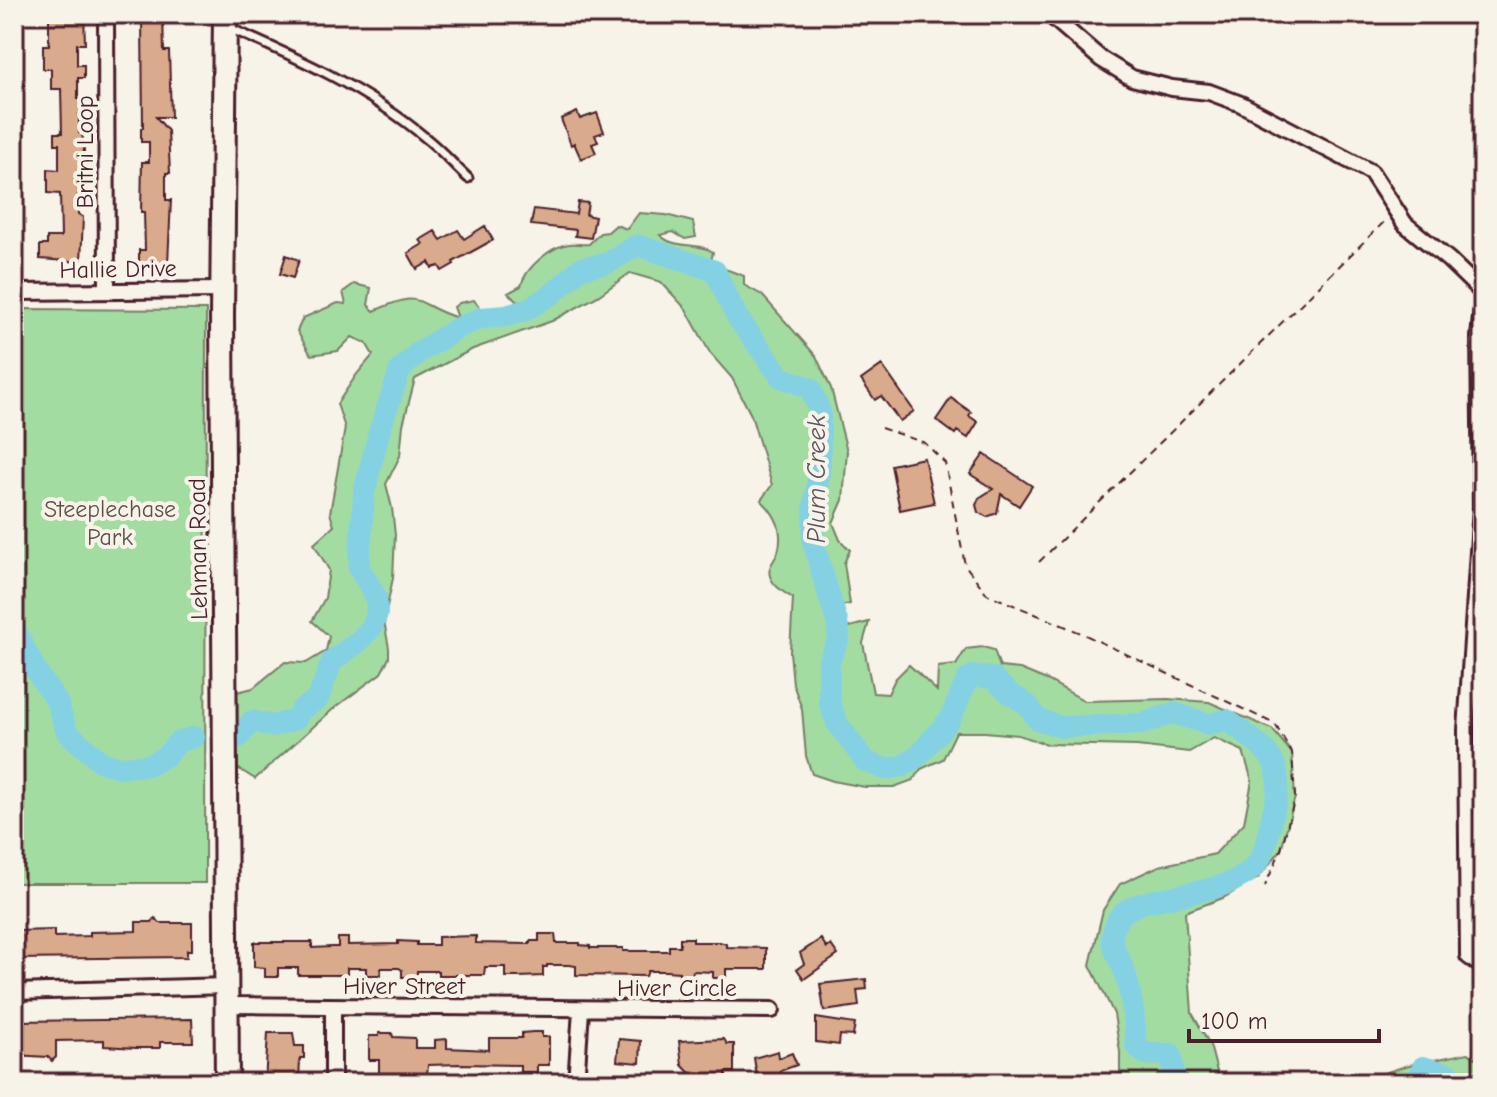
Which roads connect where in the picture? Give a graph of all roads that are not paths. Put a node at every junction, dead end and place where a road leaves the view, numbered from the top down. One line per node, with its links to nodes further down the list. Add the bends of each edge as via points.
1 (106, 14): 6 (street, Britni Loop)
2 (1049, 14): 8 (street, via 1132,78 1209,92 1241,104 1371,172 1405,224)
3 (225, 20): 4 (lane, via 363,93 427,138); 5 (street, Lehman Road)
4 (468, 178)
5 (223, 290): 6 (street, Hallie Drive); 11 (street, Lehman Road)
6 (107, 291): 7 (street, Hallie Drive)
7 (14, 292)
8 (1483, 295): 9 (street, via 1481,507 1466,730 1468,956)
9 (1483, 967)
10 (14, 992): 11 (street, Hiver Street)
11 (227, 996): 12 (street, Hiver Street); 15 (street, Lehman Road)
12 (333, 1008): 13 (street, Hiver Street); 16 (street)
13 (581, 1010): 14 (street, Hiver Circle); 17 (street)
14 (772, 1010)
15 (227, 1083)
16 (333, 1083)
17 (576, 1083)

